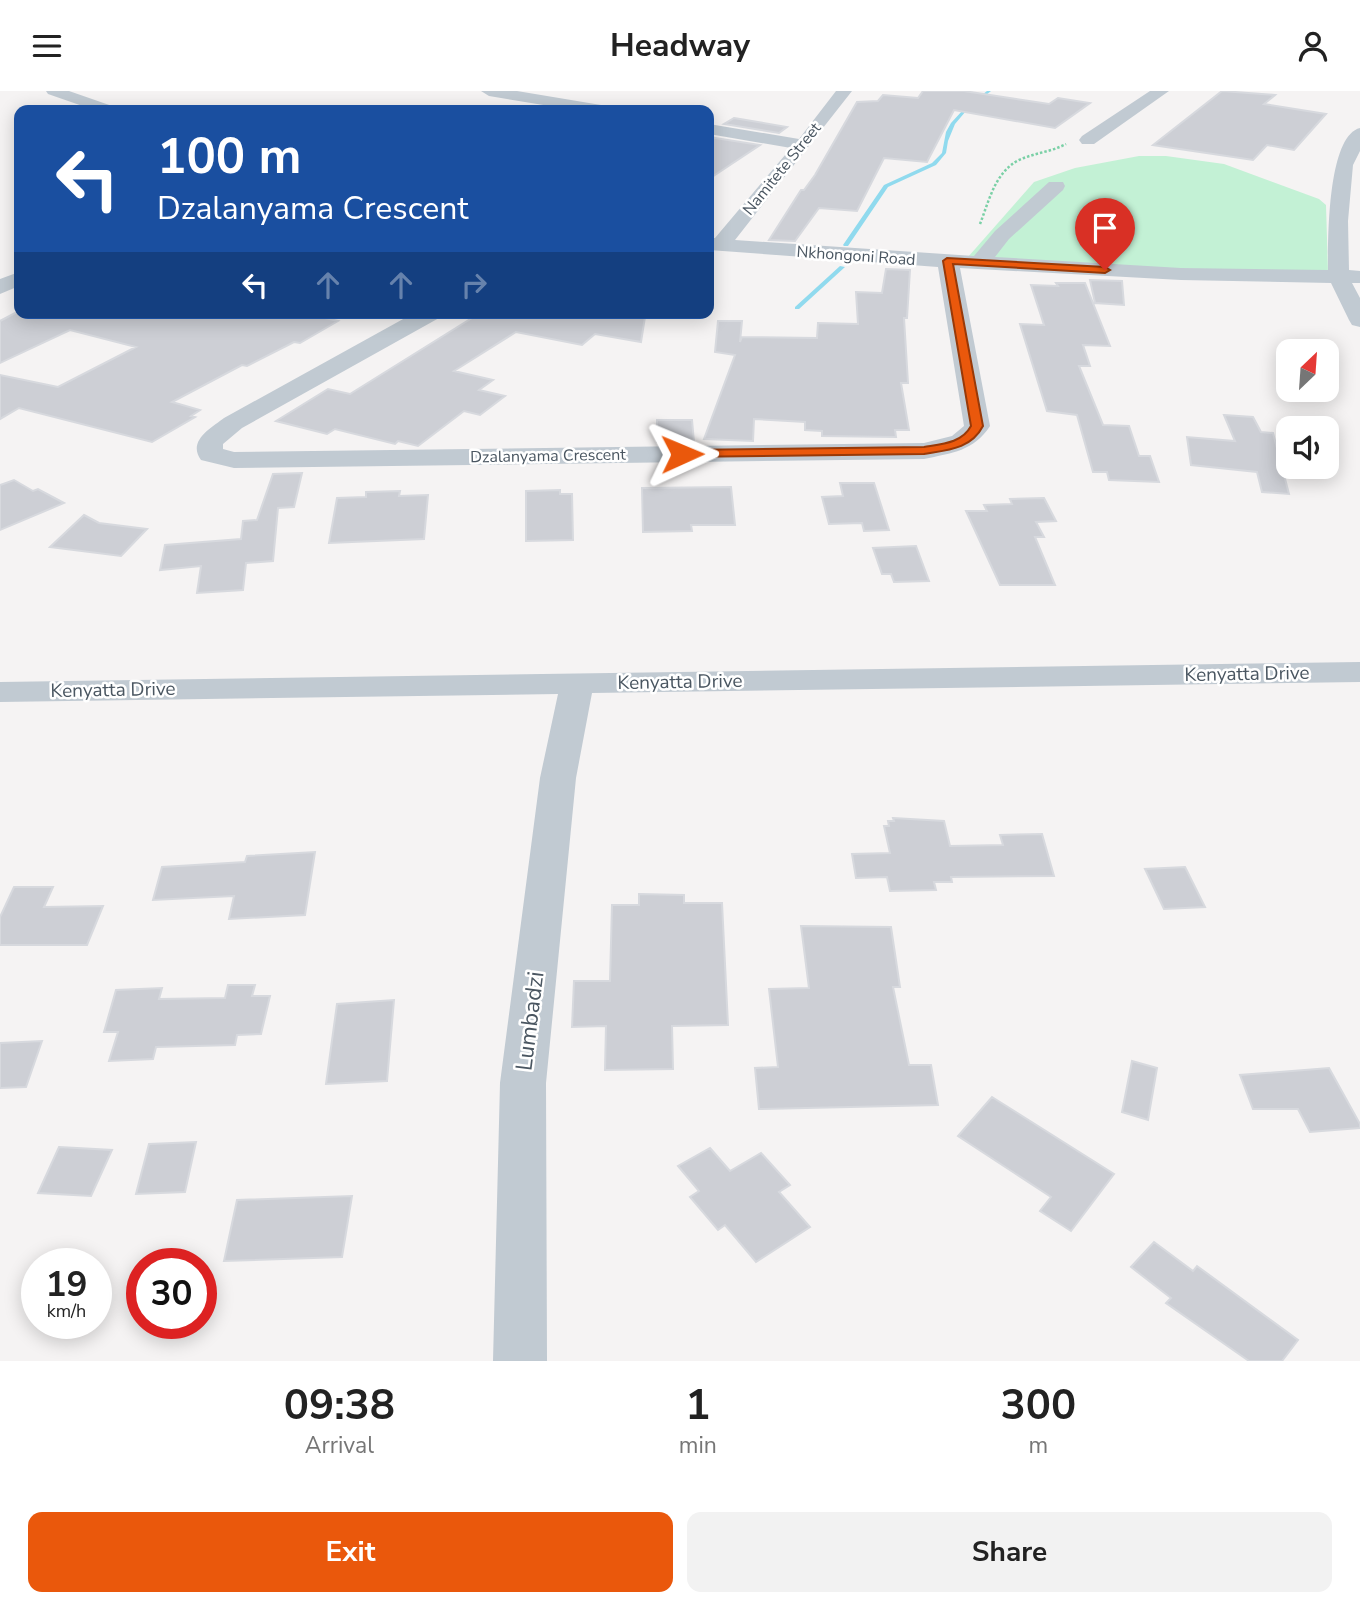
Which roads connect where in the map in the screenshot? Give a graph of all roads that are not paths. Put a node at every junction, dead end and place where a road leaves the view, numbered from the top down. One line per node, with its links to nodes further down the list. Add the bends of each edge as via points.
1 (54, 91): 6 (street)
2 (109, 91): 6 (street)
3 (489, 91): 8 (street)
4 (844, 91): 12 (street, Namitete Street)
5 (1161, 91): 11 (street)
6 (77, 99): 7 (street)
7 (94, 105)
8 (572, 105)
9 (714, 130): 12 (street)
10 (1360, 133): 17 (street, via 1344,165 1338,221)
11 (1087, 140)
12 (803, 145): 14 (street, Namitete Street)
13 (1056, 186): 16 (street, via 1002,235)
14 (714, 245): 15 (street, Nkhongoni Road)
15 (947, 261): 16 (street, Nkhongoni Road); 18 (street, Dzalanyama Crescent, via 977,426 971,437 958,444 924,451 234,460 210,453 210,442 233,423)
16 (980, 263): 17 (street, Nkhongoni Road)
17 (1349, 277): 19 (street)
18 (420, 319)
19 (1360, 320)
20 (1360, 672): 21 (street, Kenyatta Drive)
21 (577, 684): 22 (street, Kenyatta Drive); 23 (street, Lumbadzi, via 558,778 523,1083)
22 (0, 692)
23 (520, 1361)

